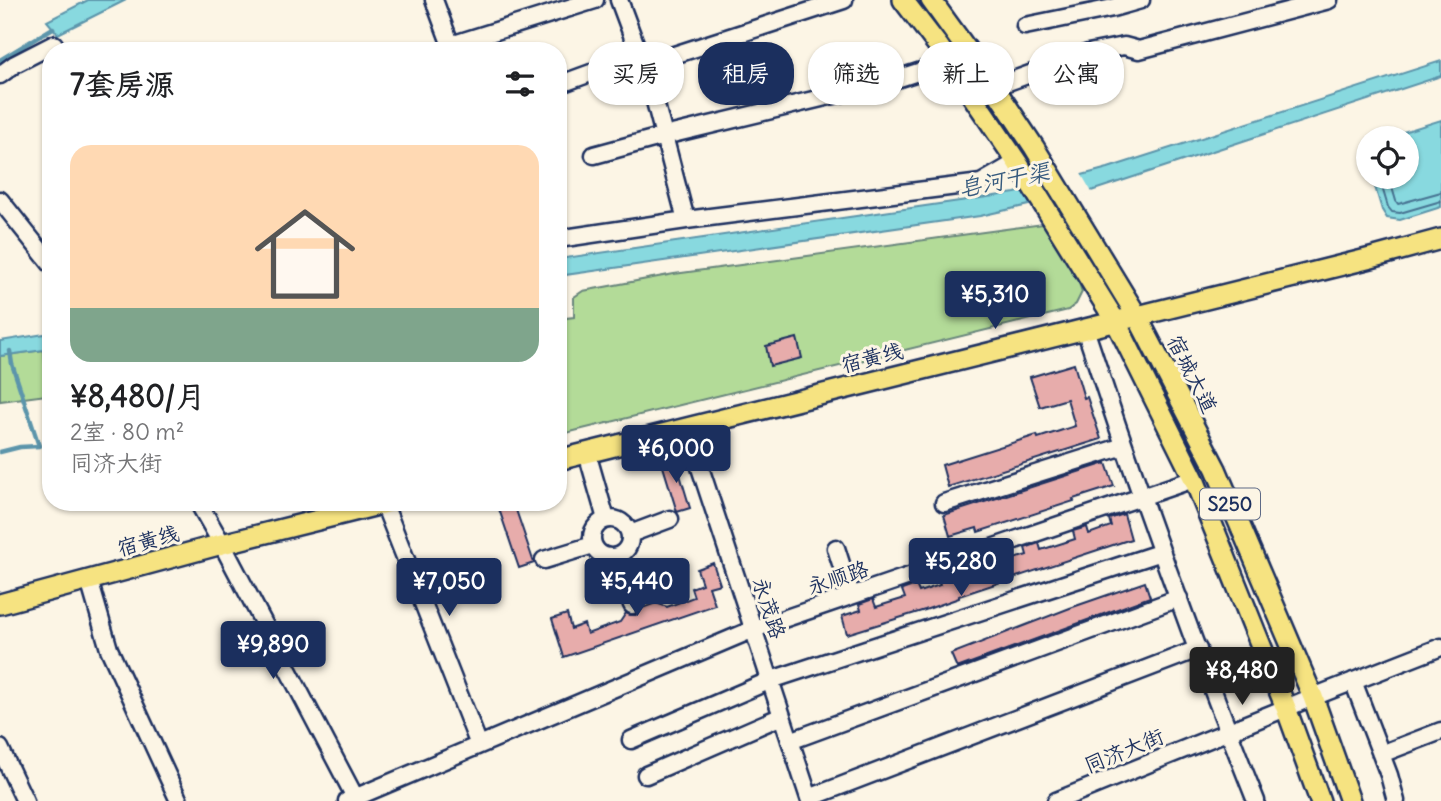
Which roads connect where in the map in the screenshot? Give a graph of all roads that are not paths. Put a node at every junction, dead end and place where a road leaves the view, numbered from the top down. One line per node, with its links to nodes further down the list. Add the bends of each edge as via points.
1 (434, 0): 10 (street)
2 (595, 0): 11 (street)
3 (619, 0): 12 (street)
4 (844, 0): 15 (street)
5 (903, 0): 13 (main road, 宿城大道 / S250)
6 (931, 0): 14 (main road, 宿城大道 / S250)
7 (1141, 0): 9 (street)
8 (1328, 0): 20 (street, via 1139,50 1124,46 1088,53)
9 (1025, 26)
10 (450, 42)
11 (470, 42)
12 (634, 42)
13 (934, 42)
14 (961, 42)
15 (684, 47)
16 (42, 50): 18 (street)
17 (918, 72): 25 (street)
18 (0, 75)
19 (588, 76): 21 (street)
20 (1014, 80)
21 (567, 82)
22 (656, 105): 25 (street)
23 (978, 105): 27 (main road, 宿城大道 / S250)
24 (1006, 105): 33 (main road, 宿城大道 / S250)
25 (664, 136): 26 (street); 29 (street)
26 (594, 155)
27 (1017, 162): 29 (street, via 981,183); 34 (main road, 宿城大道 / S250)
28 (0, 200): 32 (street)
29 (686, 220): 30 (street)
30 (567, 238)
31 (1441, 239): 33 (main road, 宿黄线)
32 (42, 253)
33 (1137, 316): 34 (main road, 宿黄线); 65 (main road, 宿城大道 / S250, via 1216,469)
34 (1116, 321): 35 (main road, 宿黄线); 40 (main road, 宿城大道 / S250)
35 (1086, 329): 36 (main road, 宿黄线); 37 (street)
36 (687, 428): 38 (main road, 宿黄线); 60 (street, 永茂路)
37 (1124, 446): 41 (street); 42 (street)
38 (587, 453): 39 (main road, 宿黄线); 46 (street)
39 (567, 458)
40 (1194, 479): 41 (street, 永顺路); 66 (main road, 宿城大道 / S250)
41 (1142, 497): 52 (street); 56 (street, 永顺路)
42 (944, 503)
43 (203, 511): 49 (street)
44 (355, 511): 49 (main road, 宿黄线)
45 (390, 511): 72 (street)
46 (606, 519): 48 (street, via 623,523); 50 (street, via 593,531)
47 (670, 519): 48 (street)
48 (630, 534): 53 (street, via 629,546)
49 (222, 544): 55 (main road, 宿黄线); 77 (street)
50 (593, 545): 53 (street, via 600,555); 54 (street)
51 (836, 548): 56 (street)
52 (1162, 552): 57 (street); 63 (street)
53 (617, 556): 59 (street)
54 (544, 561)
55 (89, 580): 58 (main road, 宿黄线); 79 (street, via 109,649)
56 (851, 596): 60 (street, 永顺路)
57 (1179, 598): 62 (street); 71 (street)
58 (0, 604)
59 (632, 604)
60 (754, 629): 63 (street, 永茂路); 72 (street, 永顺路)
61 (1441, 647): 64 (street, 同济大街)
62 (1198, 649): 69 (street); 76 (street)
63 (771, 680): 67 (street, 永茂路); 70 (street)
64 (1353, 681): 65 (street, 同济大街); 74 (street)
65 (1313, 697): 66 (street, 同济大街); 83 (main road, 宿城大道 / S250)
66 (1286, 708): 69 (street, 同济大街); 82 (main road, 宿城大道 / S250)
67 (782, 716): 71 (street, 永茂路); 75 (street)
68 (1441, 731): 74 (street)
69 (1228, 732): 80 (street, 同济大街); 81 (street)
70 (631, 740)
71 (790, 741): 76 (street, 永茂路)
72 (479, 745): 77 (street, 永顺路)
73 (0, 748): 78 (street)
74 (1381, 754): 84 (street)
75 (646, 775)
76 (810, 799)
77 (353, 800)
78 (25, 801)
79 (179, 801)
80 (1056, 801)
81 (1256, 801)
82 (1320, 801)
83 (1350, 801)
84 (1396, 801)

